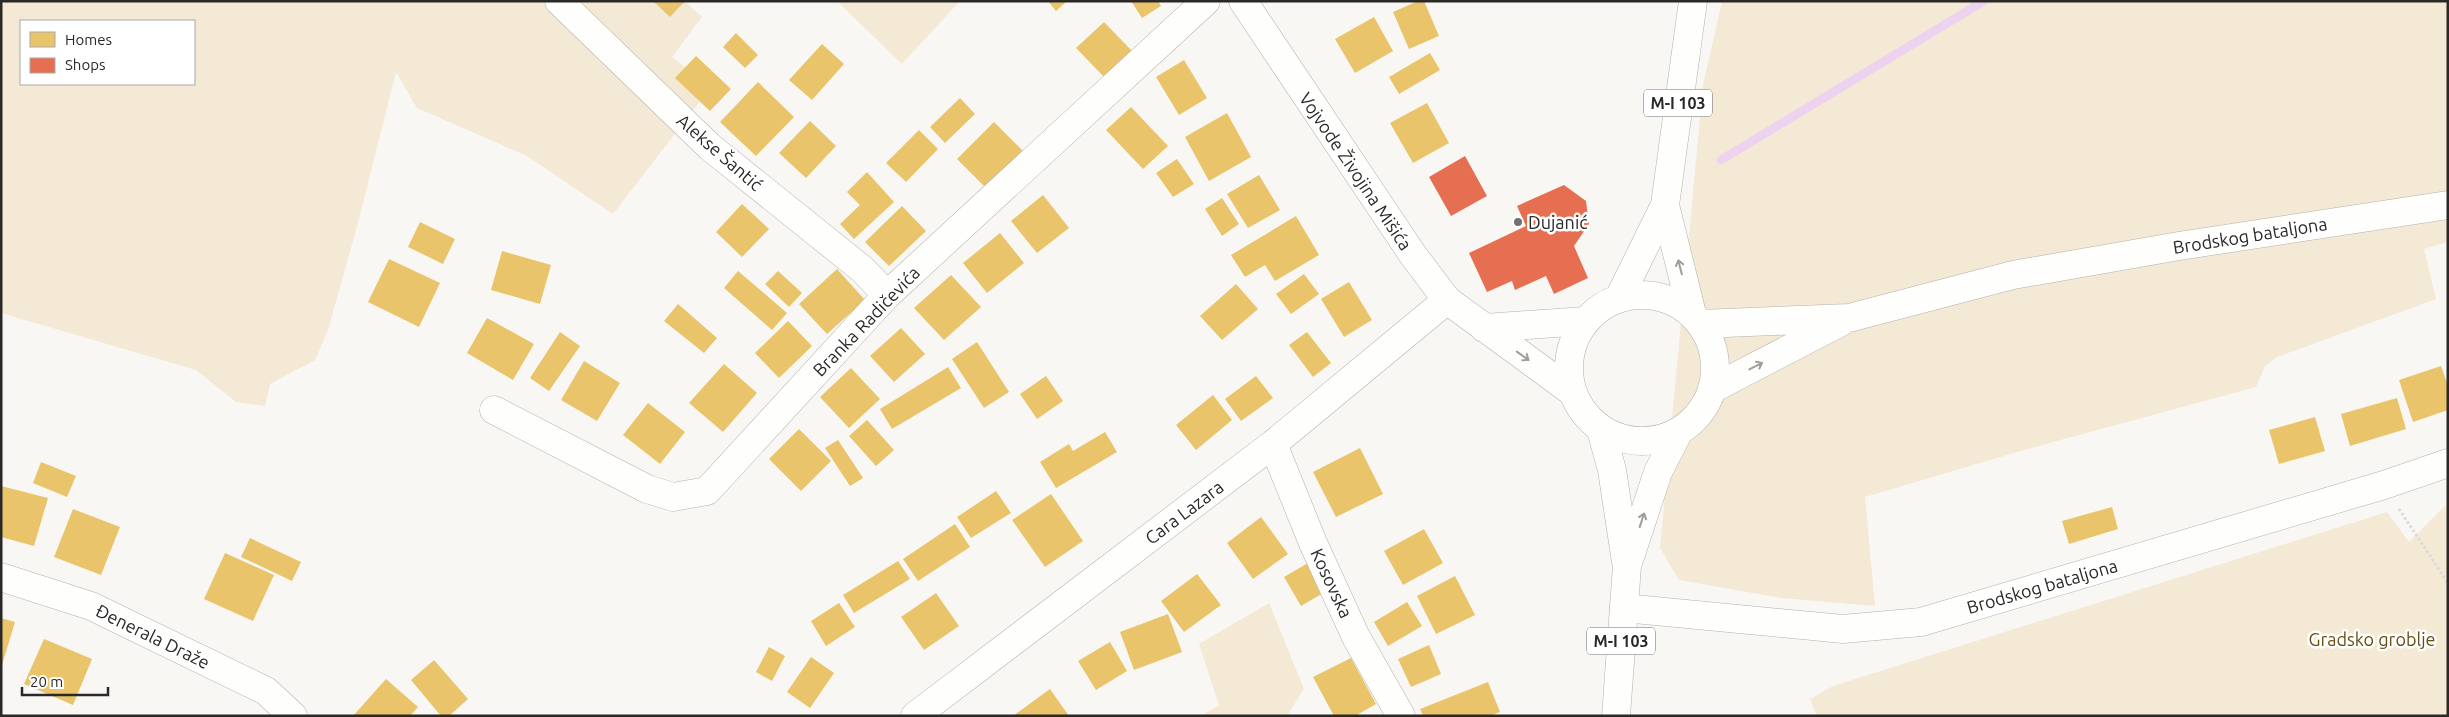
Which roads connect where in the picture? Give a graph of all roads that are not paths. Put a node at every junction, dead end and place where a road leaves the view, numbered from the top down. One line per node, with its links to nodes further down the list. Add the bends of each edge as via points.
1 (559, 1): 7 (street, Alekse Šantić, via 710,146 862,269)
2 (1206, 1): 7 (street, Branka Radičevića)
3 (1243, 1): 9 (street, Vojvode Živojina Mišića, via 1413,255)
4 (1693, 1): 5 (street, M-I 103)
5 (1665, 205): 8 (street, M-I 103); 11 (street, M-I 103, one-way to 5)
6 (2448, 205): 10 (street, Brodskog bataljona, via 2013,274)
7 (887, 295): 16 (street, Branka Radičevića, via 707,491 673,497 647,489)
8 (1619, 298): 11 (street, M-I 103, via 1638,294 1658,296 1676,303); 12 (street, M-I 103)
9 (1447, 300): 13 (street, Vojvode Živojina Mišića); 19 (street, Cara Lazara)
10 (1849, 318): 11 (street, Brodskog bataljona); 14 (street, Brodskog bataljona, one-way to 10)
11 (1696, 319): 14 (street, M-I 103, via 1711,344 1715,366)
12 (1584, 321): 13 (street); 15 (street, M-I 103, via 1568,358)
13 (1484, 328): 15 (street, Vojvode Živojina Mišića, one-way to 15)
14 (1712, 389): 18 (street, M-I 103, via 1694,420)
15 (1571, 391): 17 (street, M-I 103, via 1585,416)
16 (494, 410)
17 (1601, 430): 18 (street, M-I 103, via 1626,440 1654,440); 21 (street, M-I 103, via 1612,470)
18 (1679, 431): 21 (street, M-I 103, one-way to 18, via 1658,472)
19 (1273, 444): 24 (street, Cara Lazara); 26 (street, Kosovska, via 1356,637)
20 (2448, 463): 23 (street, Brodskog bataljona, via 2384,485 1921,622 1843,629)
21 (1626, 566): 23 (street, M-I 103)
22 (1, 577): 25 (street, Đenerala Draže, via 92,606 266,691)
23 (1624, 608): 27 (street, M-I 103)
24 (922, 714)
25 (294, 716)
26 (1401, 716)
27 (1616, 716)

